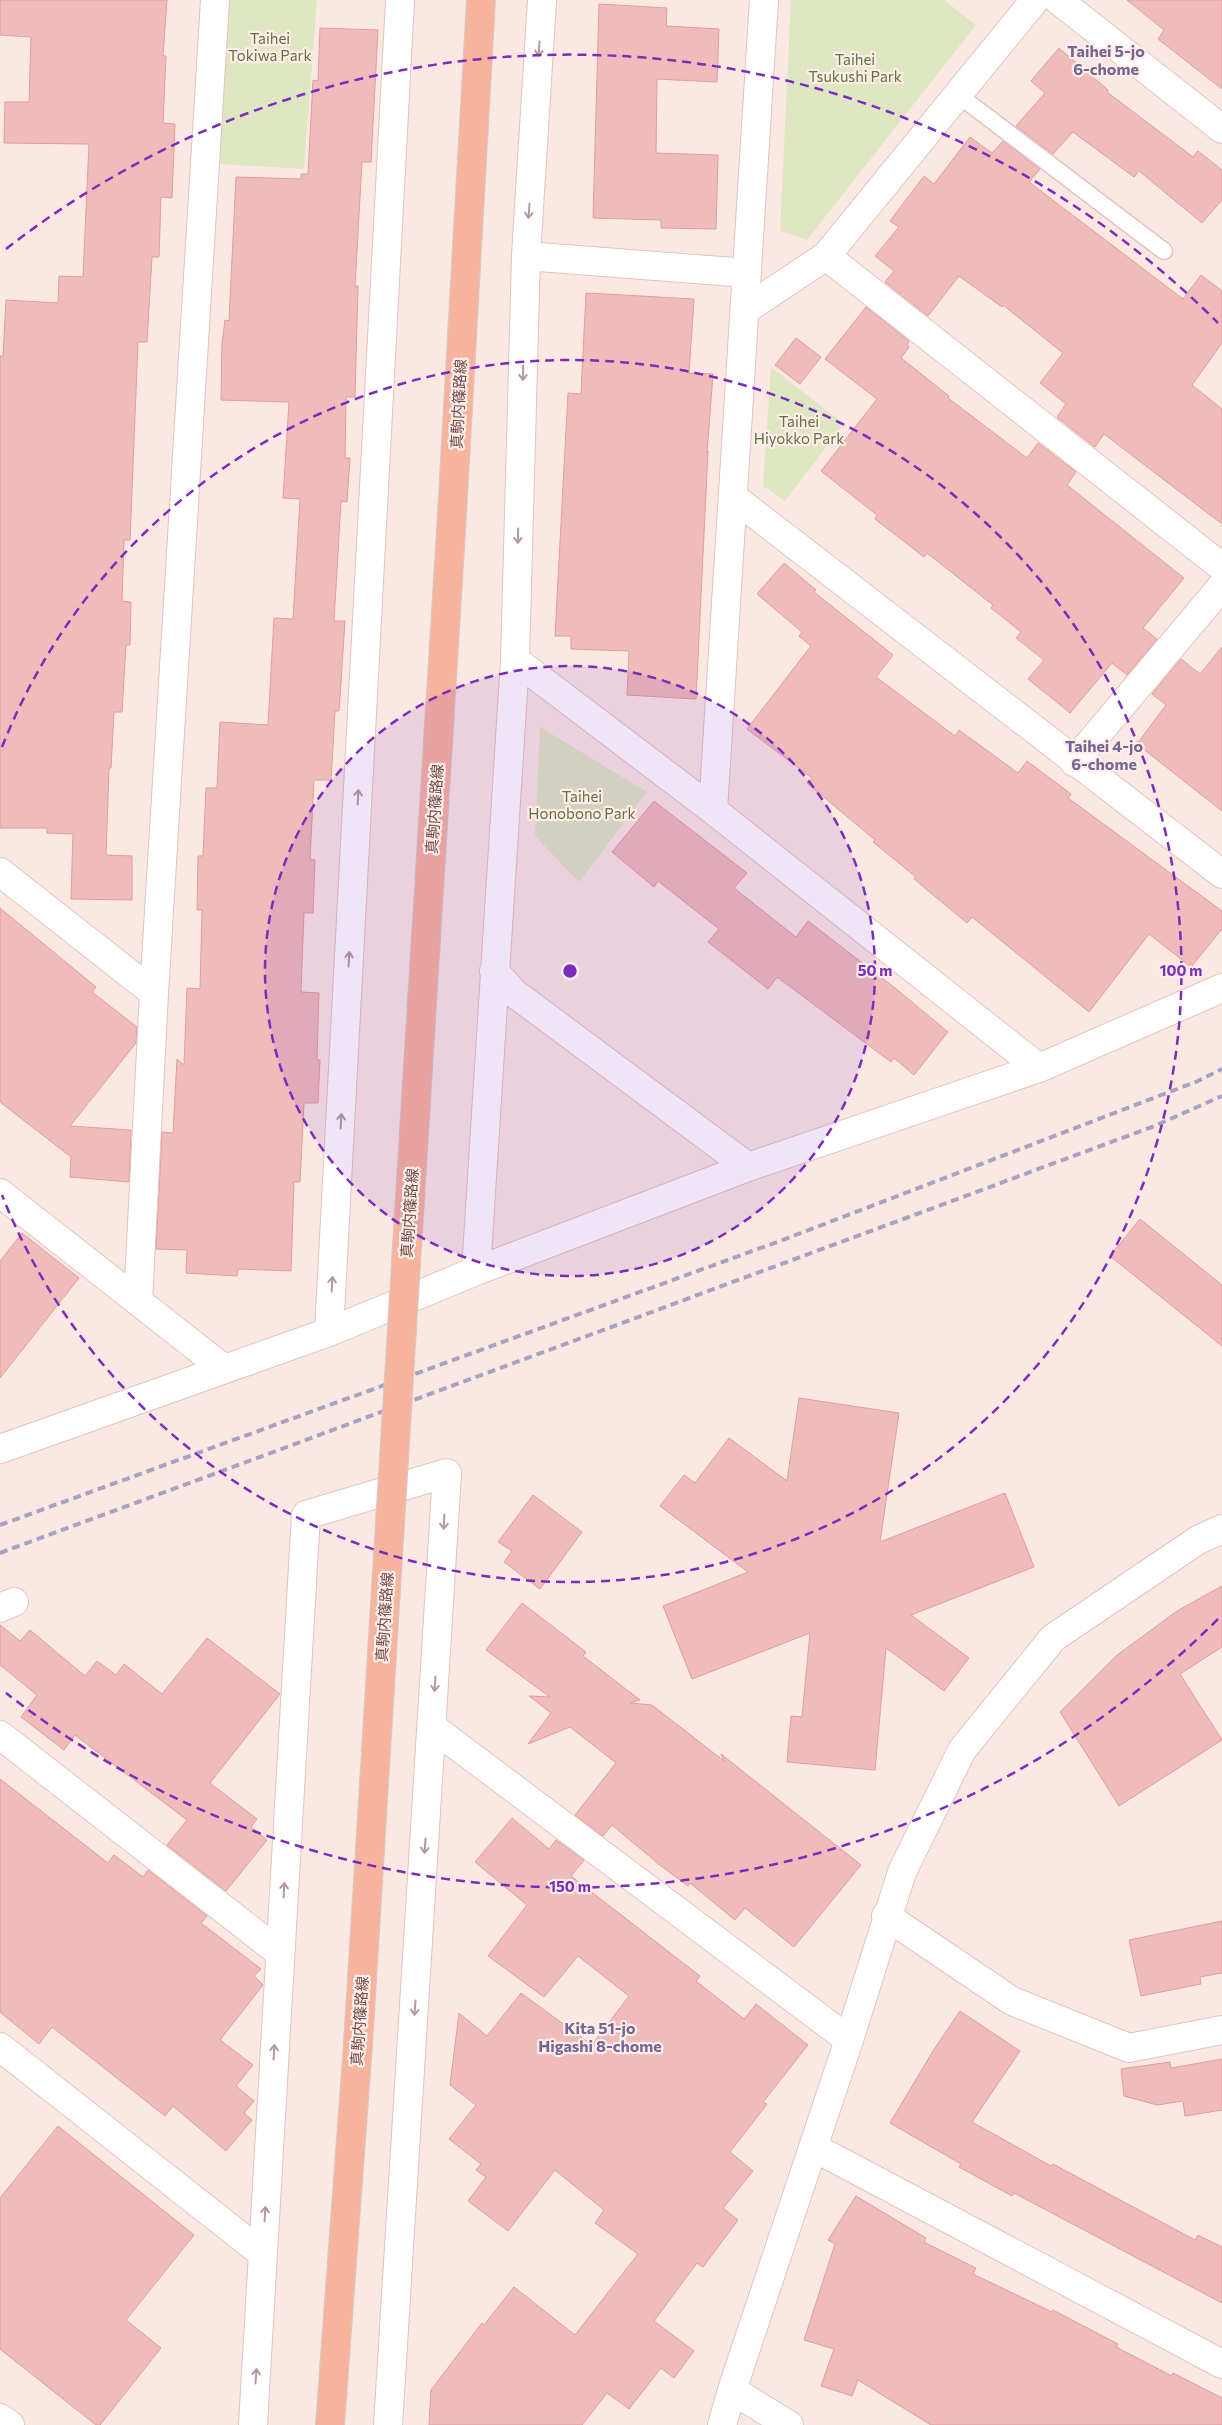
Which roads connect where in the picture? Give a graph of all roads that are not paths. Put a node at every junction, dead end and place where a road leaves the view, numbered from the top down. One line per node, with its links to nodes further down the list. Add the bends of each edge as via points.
1 (215, 0): 25 (street)
2 (400, 0): 31 (street, one-way to 2)
3 (481, 0): 50 (main road, 真駒内篠路線, bridge, via 358,2044)
4 (542, 0): 11 (street, one-way to 11)
5 (764, 0): 13 (street)
6 (1035, 0): 8 (street)
7 (1058, 0): 9 (street)
8 (957, 94): 10 (lane); 12 (street)
9 (1222, 129)
10 (1164, 251)
11 (526, 256): 13 (street); 18 (street, one-way to 18)
12 (826, 256): 14 (street); 16 (street)
13 (747, 273): 14 (street)
14 (745, 310): 15 (street)
15 (733, 497): 19 (street); 20 (street)
16 (1222, 567)
17 (1222, 586): 19 (street)
18 (515, 660): 20 (street); 23 (street)
19 (1074, 762): 22 (street)
20 (713, 810): 26 (street)
21 (0, 872): 25 (street)
22 (1222, 874)
23 (494, 971): 27 (street, via 514,993); 29 (street)
24 (1222, 988): 26 (street)
25 (154, 992): 30 (street)
26 (1039, 1068): 27 (street)
27 (748, 1166): 29 (street)
28 (0, 1193): 30 (street)
29 (476, 1271): 31 (street)
30 (138, 1301): 32 (street)
31 (329, 1332): 32 (street)
32 (223, 1368): 34 (street)
33 (0, 1424): 34 (street)
34 (11, 1445)
35 (1222, 1529): 38 (street, via 1198,1540 1054,1638 962,1750 902,1872)
36 (432, 1727): 39 (street, one-way to 36, via 306,1514 447,1473); 41 (street); 51 (street, one-way to 51)
37 (0, 1735): 39 (street)
38 (886, 1916): 40 (street, via 1012,2001 1129,2048); 41 (street)
39 (280, 1953): 44 (street, one-way to 39)
40 (1222, 2030)
41 (848, 2040): 43 (street)
42 (0, 2047): 44 (street)
43 (813, 2146): 45 (street); 46 (street)
44 (263, 2254): 49 (street, one-way to 44)
45 (1222, 2364)
46 (732, 2390): 52 (street); 53 (street)
47 (0, 2418): 48 (street)
48 (10, 2425)
49 (252, 2425)
50 (330, 2425)
51 (388, 2425)
52 (722, 2425)
53 (789, 2425)

